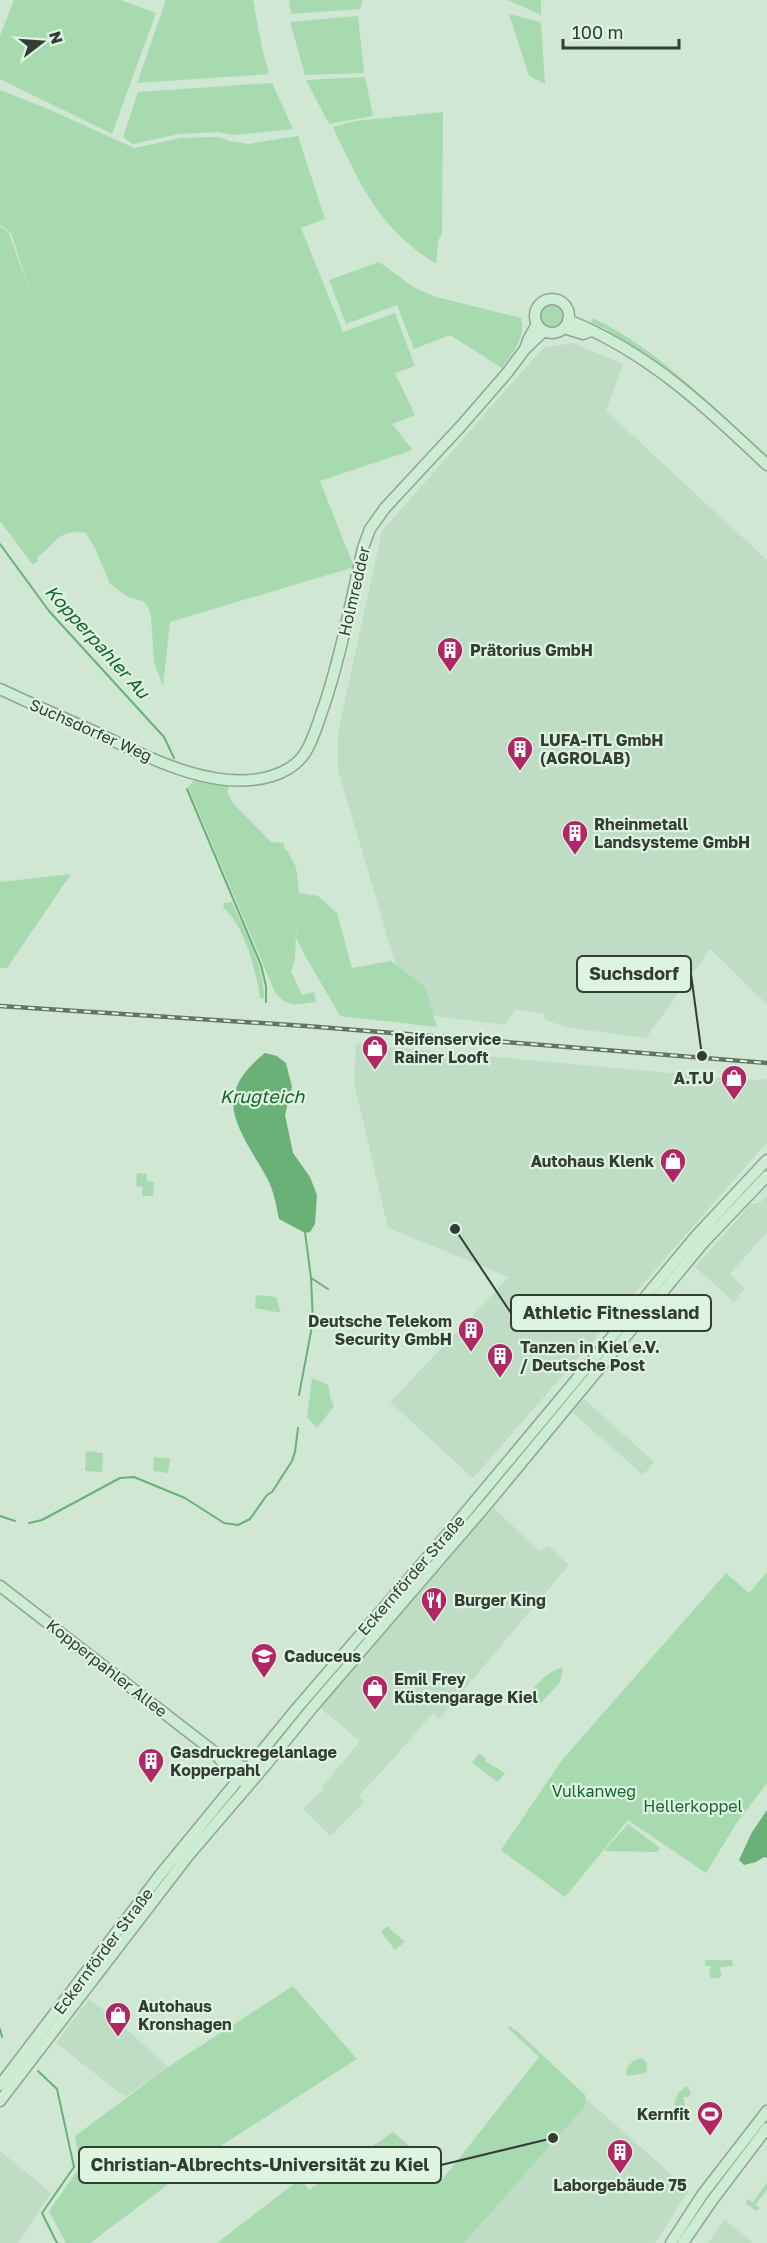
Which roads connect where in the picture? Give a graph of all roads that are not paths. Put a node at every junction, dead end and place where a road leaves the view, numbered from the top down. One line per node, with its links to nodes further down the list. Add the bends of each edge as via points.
1 (566, 324): 2 (main road, via 555,333); 2 (main road, via 565,306 551,300 537,308 535,317); 3 (main road, via 583,334 591,332 623,346 668,376)
2 (541, 328): 5 (main road, Holmredder, via 528,340 507,373 370,529 336,672 304,753 288,769 252,781 223,780)
3 (767, 465)
4 (0, 689): 5 (main road, Suchsdorfer Weg)
5 (183, 770)
6 (767, 1160): 8 (main road, Eckernförder Straße, via 623,1321)
7 (767, 1176): 8 (main road, Eckernförder Straße, via 703,1244)
8 (453, 1535): 10 (main road, Eckernförder Straße); 11 (main road, Eckernförder Straße)
9 (0, 1586): 10 (main road, Kopperpahler Allee)
10 (242, 1774): 11 (main road, Kopperpahler Allee); 12 (main road, Eckernförder Straße)
11 (252, 1782): 13 (main road, Eckernförder Straße, via 170,1879)
12 (0, 2085)
13 (0, 2100)
14 (767, 2111): 16 (main road, via 714,2178)
15 (767, 2128): 17 (main road)
16 (671, 2243)
17 (682, 2243)

